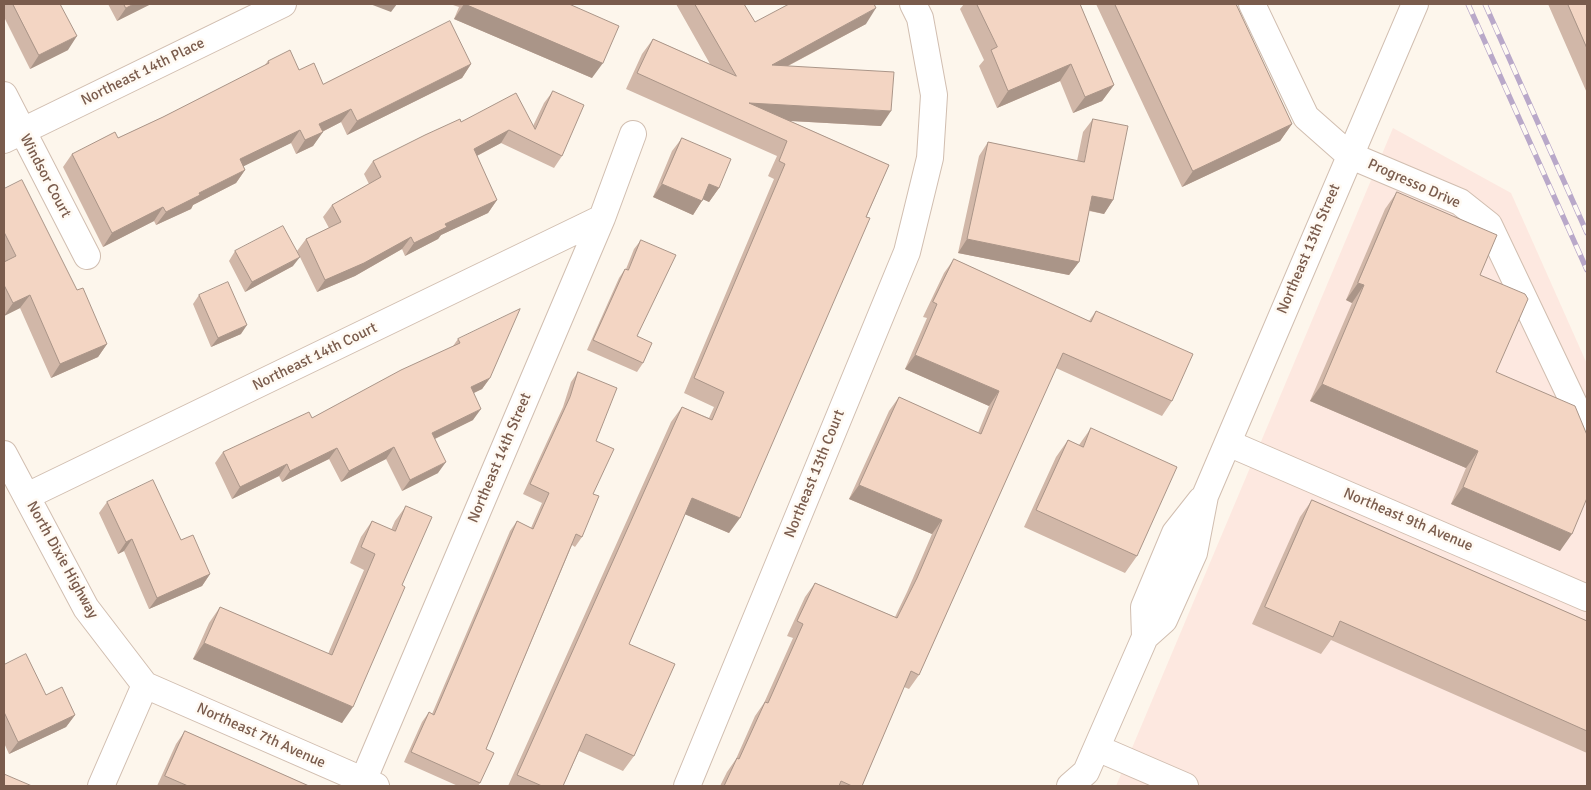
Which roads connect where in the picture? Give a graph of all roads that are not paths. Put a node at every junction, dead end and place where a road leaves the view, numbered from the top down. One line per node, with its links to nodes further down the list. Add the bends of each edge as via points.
1 (283, 4): 7 (street, Northeast 14th Place)
2 (913, 4): 21 (street, Northeast 13th Court, via 920,18 934,95 930,158 907,252)
3 (1252, 4): 8 (street, Progresso Drive, via 1306,117)
4 (1415, 4): 8 (street, Northeast 13th Street)
5 (4, 95): 7 (street, Windsor Court)
6 (633, 134): 9 (street, Northeast 14th Street)
7 (12, 135): 10 (street, Windsor Court)
8 (1349, 155): 11 (street, Progresso Drive, via 1460,202 1489,225); 12 (street, Northeast 13th Street)
9 (602, 218): 14 (street, Northeast 14th Court); 19 (street, Northeast 14th Street)
10 (87, 256)
11 (1587, 431)
12 (1228, 442): 15 (street, Northeast 9th Avenue); 17 (street, Northeast 13th Street, via 1205,496 1175,533 1168,549 1144,607 1145,637)
13 (4, 454): 14 (street, North Dixie Highway)
14 (27, 496): 16 (street, North Dixie Highway, via 86,608)
15 (1587, 598)
16 (145, 685): 19 (street, Northeast 7th Avenue); 20 (street)
17 (1097, 748): 18 (street, Northeast 13th Street); 22 (street)
18 (1081, 781)
19 (370, 784)
20 (101, 786)
21 (687, 786)
22 (1186, 786)

